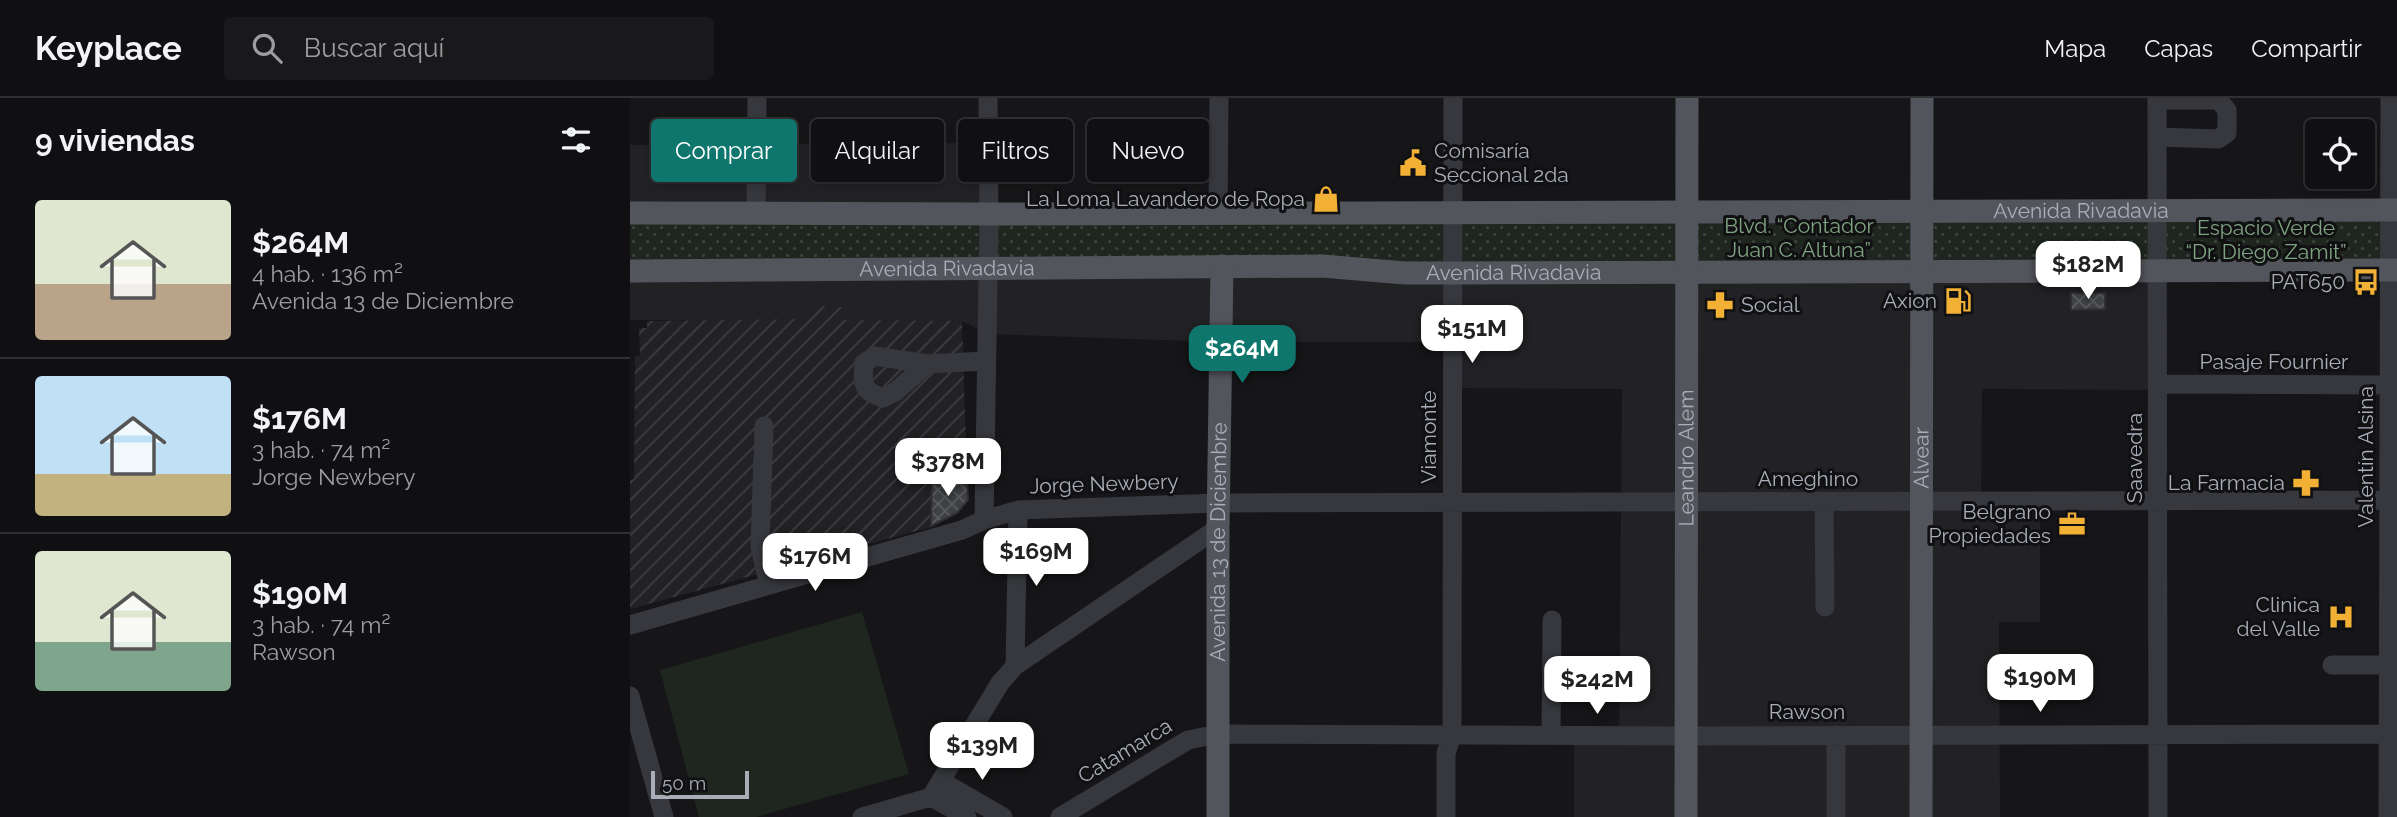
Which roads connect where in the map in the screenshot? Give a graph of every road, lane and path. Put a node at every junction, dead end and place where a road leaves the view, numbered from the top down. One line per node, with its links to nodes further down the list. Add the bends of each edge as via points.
1 (757, 98): 16 (street)
2 (988, 98): 18 (street)
3 (1219, 98): 17 (street)
4 (1453, 98): 14 (street, Viamonte)
5 (1687, 98): 11 (main road, Leandro Alem)
6 (1922, 98): 12 (main road, Alvear)
7 (2390, 98): 10 (street, Valentín Alsina)
8 (2157, 99): 9 (street, Saavedra); 9 (street, via 2218,100 2227,110 2227,132 2218,139)
9 (2157, 138): 13 (street, Saavedra)
10 (2393, 210): 13 (main road, Avenida Rivadavia); 21 (street, Valentín Alsina)
11 (1688, 211): 12 (main road, Avenida Rivadavia); 14 (main road, Avenida Rivadavia); 25 (main road, Leandro Alem)
12 (1922, 211): 13 (main road, Avenida Rivadavia); 23 (main road, Alvear)
13 (2157, 211): 24 (street, Saavedra)
14 (1454, 212): 17 (main road, Avenida Rivadavia); 26 (street, Viamonte)
15 (630, 213): 16 (main road, Avenida Rivadavia)
16 (756, 213): 18 (main road, Avenida Rivadavia)
17 (1218, 213): 18 (main road, Avenida Rivadavia)
18 (989, 214): 20 (street)
19 (1222, 266): 20 (main road, Avenida Rivadavia); 26 (main road, Avenida Rivadavia); 38 (main road, Avenida 13 de Diciembre)
20 (988, 268): 22 (main road, Avenida Rivadavia); 27 (street)
21 (2393, 270): 24 (main road, Avenida Rivadavia); 30 (street, Valentín Alsina)
22 (630, 271)
23 (1922, 271): 24 (main road, Avenida Rivadavia); 25 (main road, Avenida Rivadavia); 35 (main road, Alvear)
24 (2158, 271): 29 (street, Saavedra)
25 (1688, 272): 26 (main road, Avenida Rivadavia); 37 (main road, Leandro Alem)
26 (1452, 273): 36 (street, Viamonte)
27 (986, 361): 28 (street); 40 (street)
28 (927, 364)
29 (2158, 384): 30 (street, Pasaje Fournier); 32 (street, Saavedra)
30 (2389, 385): 33 (street, Valentín Alsina)
31 (764, 426): 42 (street, via 760,547)
32 (2158, 500): 33 (street, Ameghino); 35 (street, Ameghino); 50 (street, Saavedra)
33 (2393, 500): 47 (street, Valentín Alsina)
34 (1824, 501): 35 (street, Ameghino); 37 (street, Ameghino); 43 (street)
35 (1922, 501): 56 (main road, Alvear)
36 (1451, 502): 37 (street, Ameghino); 38 (street, Ameghino); 53 (street, Viamonte)
37 (1687, 502): 57 (main road, Leandro Alem)
38 (1219, 503): 39 (street, Jorge Newbery); 41 (main road, Avenida 13 de Diciembre)
39 (1018, 510): 40 (street, Jorge Newbery); 48 (street)
40 (984, 520): 42 (street, Jorge Newbery)
41 (1218, 528): 48 (street); 51 (main road, Avenida 13 de Diciembre)
42 (769, 585): 45 (street, Jorge Newbery)
43 (1825, 607)
44 (1552, 620): 54 (street)
45 (630, 625)
46 (2332, 665): 47 (street)
47 (2389, 665): 52 (street, Valentín Alsina)
48 (1015, 666): 58 (street)
49 (630, 696): 59 (street)
50 (2159, 733): 52 (street, Rawson); 56 (street, Rawson); 70 (street, Saavedra)
51 (1218, 734): 53 (street, Rawson); 63 (street, Catamarca, via 1188,740); 64 (main road, Avenida 13 de Diciembre)
52 (2393, 734): 71 (street, Valentín Alsina)
53 (1452, 735): 54 (street, Rawson); 65 (street, Viamonte, via 1446,753); 66 (street, Viamonte)
54 (1551, 735): 57 (street, Rawson)
55 (1836, 735): 56 (street, Rawson); 57 (street, Rawson); 68 (street)
56 (1922, 735): 69 (main road, Alvear)
57 (1686, 736): 67 (main road, Leandro Alem)
58 (936, 789): 60 (street); 61 (street); 62 (street)
59 (664, 817)
60 (862, 817)
61 (967, 817)
62 (1003, 817)
63 (1060, 817)
64 (1219, 817)
65 (1446, 817)
66 (1454, 817)
67 (1686, 817)
68 (1836, 817)
69 (1921, 817)
70 (2158, 817)
71 (2388, 817)

